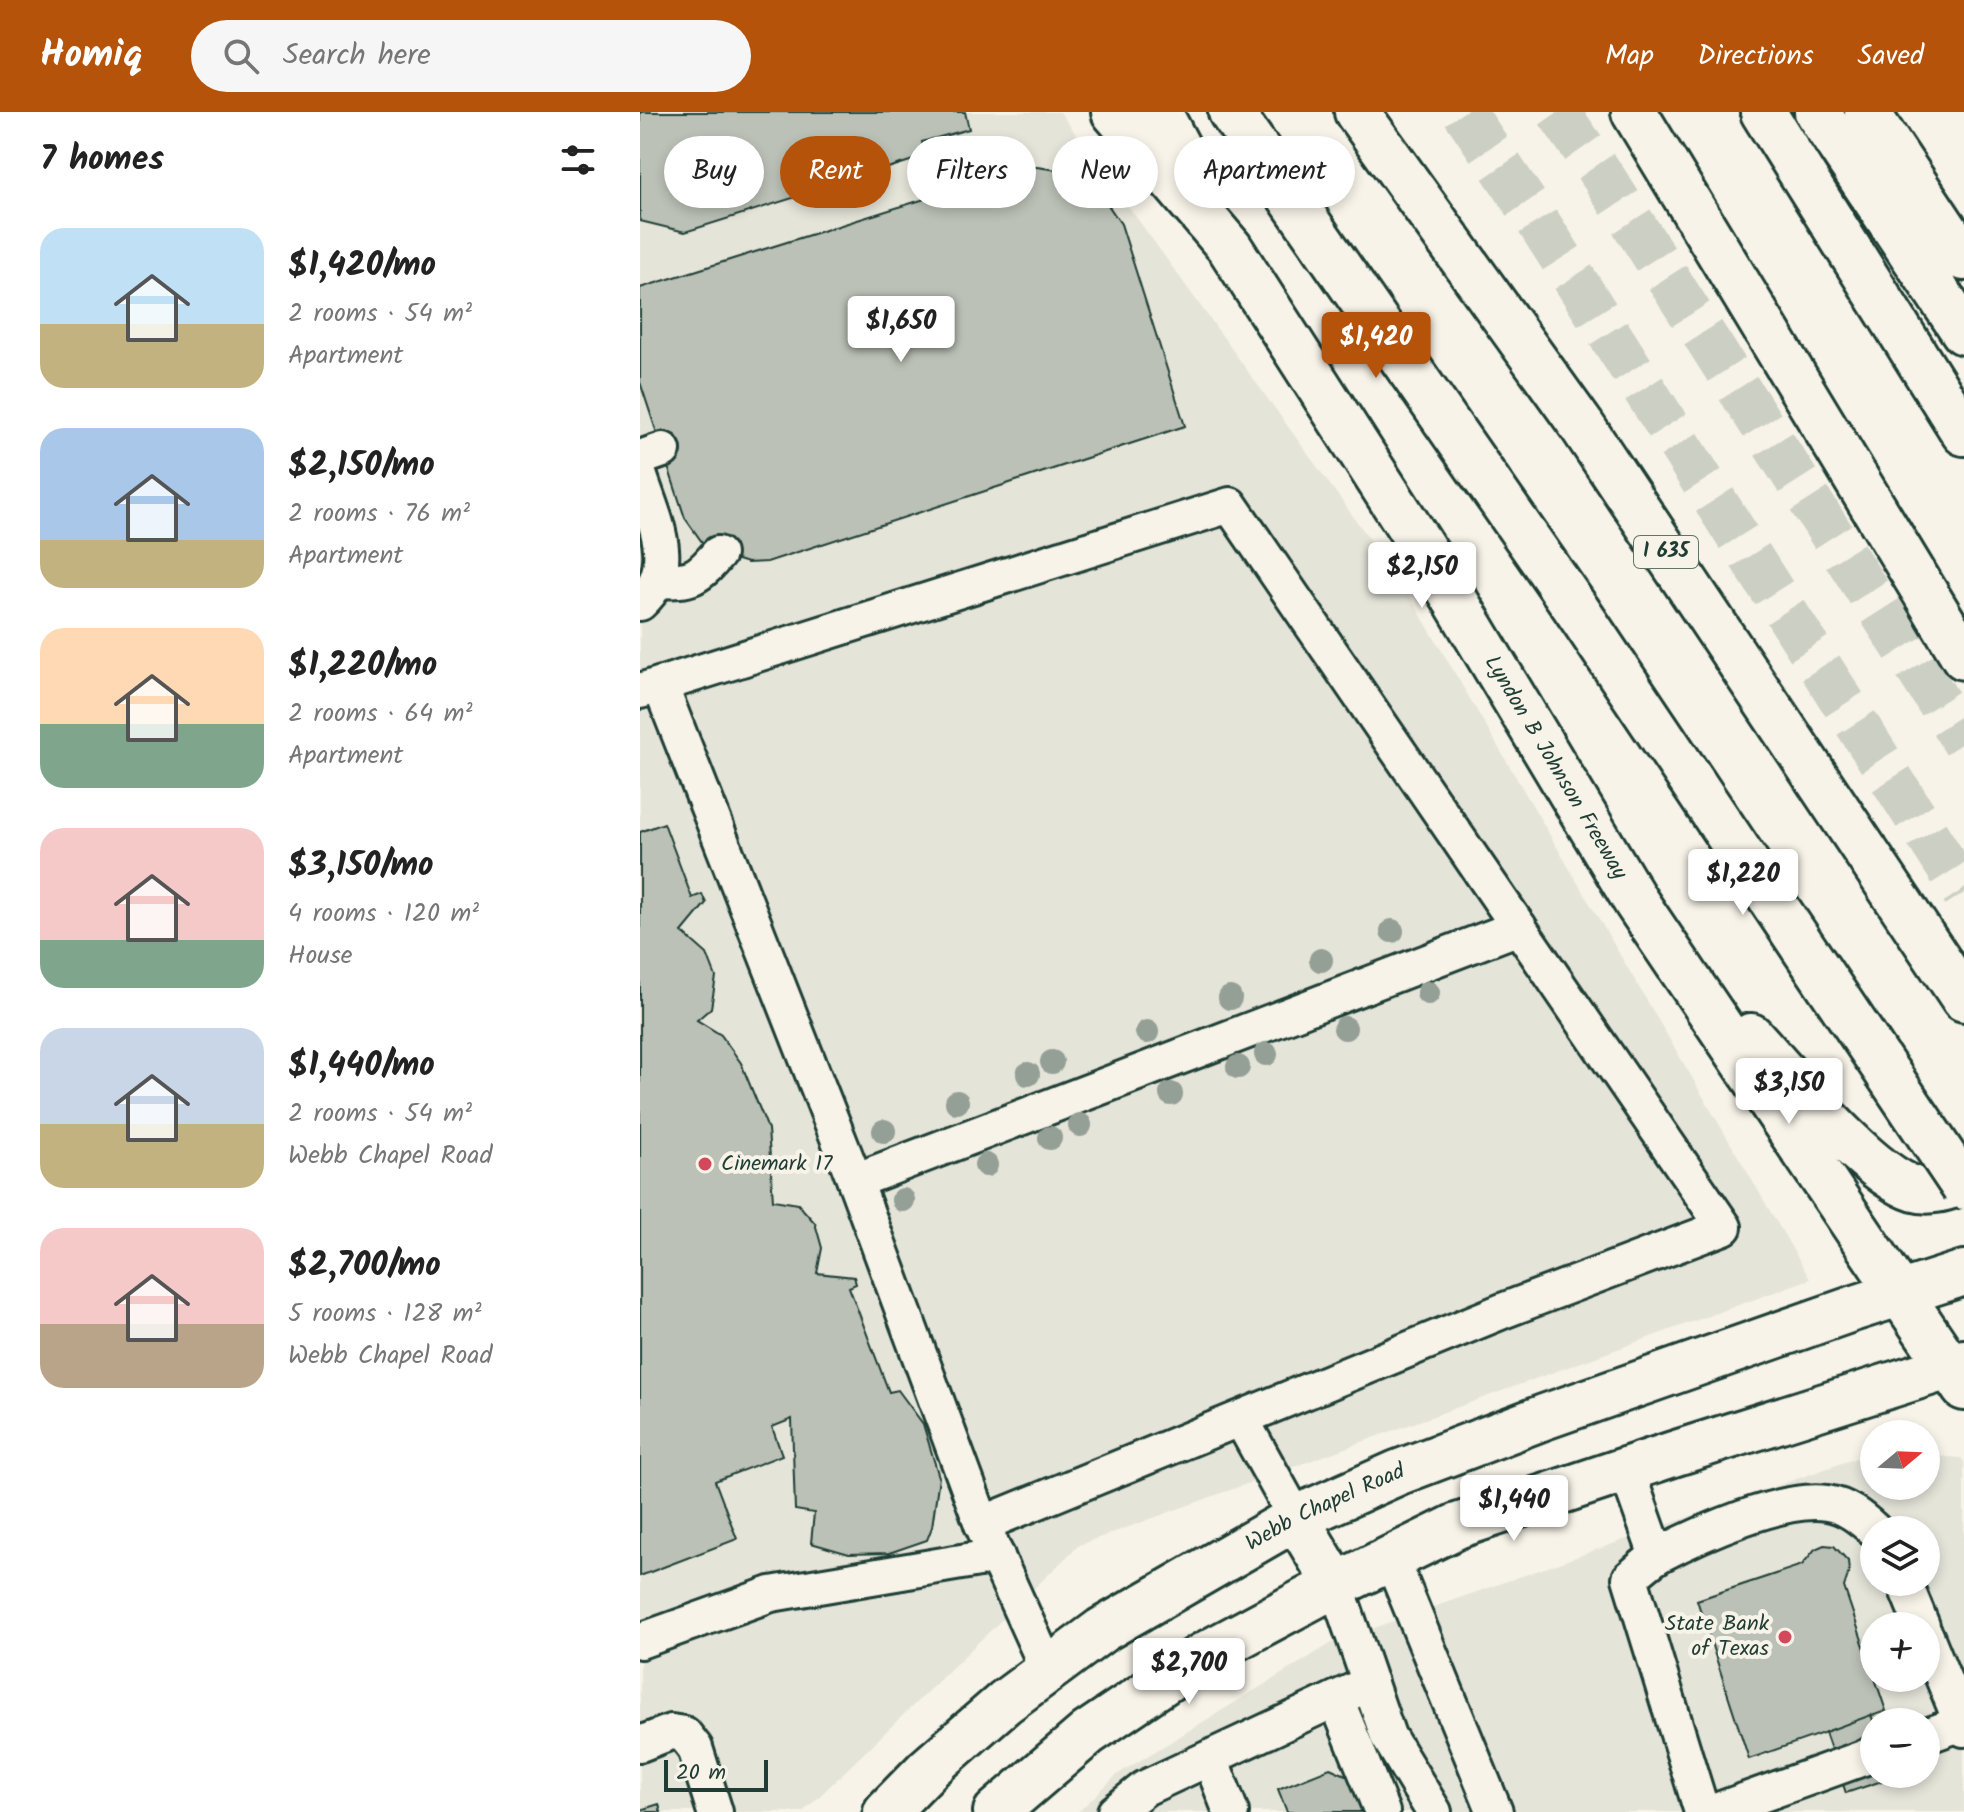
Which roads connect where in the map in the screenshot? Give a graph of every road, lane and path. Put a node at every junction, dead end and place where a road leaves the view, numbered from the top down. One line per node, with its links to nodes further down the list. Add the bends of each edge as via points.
1 (1114, 112): 9 (main road, Lyndon B Johnson Freeway)
2 (1159, 112): 9 (main road)
3 (1231, 112): 22 (main road, bridge, via 1577,610)
4 (1357, 112): 20 (main road, I 635, via 1582,426)
5 (1634, 112): 16 (main road)
6 (1763, 112): 12 (main road)
7 (1817, 112): 11 (main road)
8 (1867, 112): 10 (main road)
9 (1230, 248): 19 (main road, Lyndon B Johnson Freeway, via 1445,583)
10 (1964, 258)
11 (1964, 332)
12 (1964, 433)
13 (640, 477): 15 (lane, via 662,544 663,562)
14 (718, 554): 15 (lane, via 684,582)
15 (649, 591)
16 (1964, 657)
17 (650, 688): 18 (lane, via 1230,505); 21 (lane)
18 (1519, 927): 21 (lane); 26 (lane, via 1724,1227)
19 (1662, 941): 22 (main road, via 1864,1154 1915,1189); 24 (main road, Lyndon B Johnson Freeway)
20 (1964, 999)
21 (855, 1181): 30 (lane)
22 (1964, 1185)
23 (1964, 1273): 24 (main road, Webb Chapel Road)
24 (1898, 1293): 25 (main road, Lyndon B Johnson Freeway); 28 (main road, Webb Chapel Road, via 1461,1448)
25 (1959, 1372): 27 (main road)
26 (1241, 1419): 28 (lane); 30 (lane)
27 (1626, 1469): 32 (lane); 33 (main road, via 1457,1526)
28 (1296, 1518): 34 (main road); 36 (main road, Webb Chapel Road, via 1102,1630)
29 (1860, 1518): 32 (lane, via 1829,1503 1798,1501)
30 (982, 1524): 31 (lane)
31 (997, 1556): 35 (lane, via 771,1594); 36 (lane)
32 (1657, 1556): 53 (lane, via 1630,1578)
33 (1391, 1558): 34 (main road); 52 (lane)
34 (1336, 1585): 38 (lane); 48 (main road, via 1202,1656 1088,1733)
35 (640, 1641)
36 (1048, 1670): 47 (main road, Webb Chapel Road, via 928,1769)
37 (1940, 1670): 40 (lane)
38 (1370, 1683): 39 (lane); 51 (lane, via 1388,1736)
39 (1336, 1699): 43 (lane); 50 (lane)
40 (1963, 1726): 41 (lane)
41 (1940, 1732)
42 (640, 1744): 46 (lane, via 671,1732 689,1738)
43 (1210, 1758): 45 (lane, via 1145,1788); 49 (lane)
44 (1860, 1759): 54 (lane)
45 (1120, 1810)
46 (715, 1812)
47 (886, 1812)
48 (996, 1812)
49 (1231, 1812)
50 (1382, 1812)
51 (1434, 1812)
52 (1495, 1812)
53 (1702, 1812)
54 (1713, 1812)

